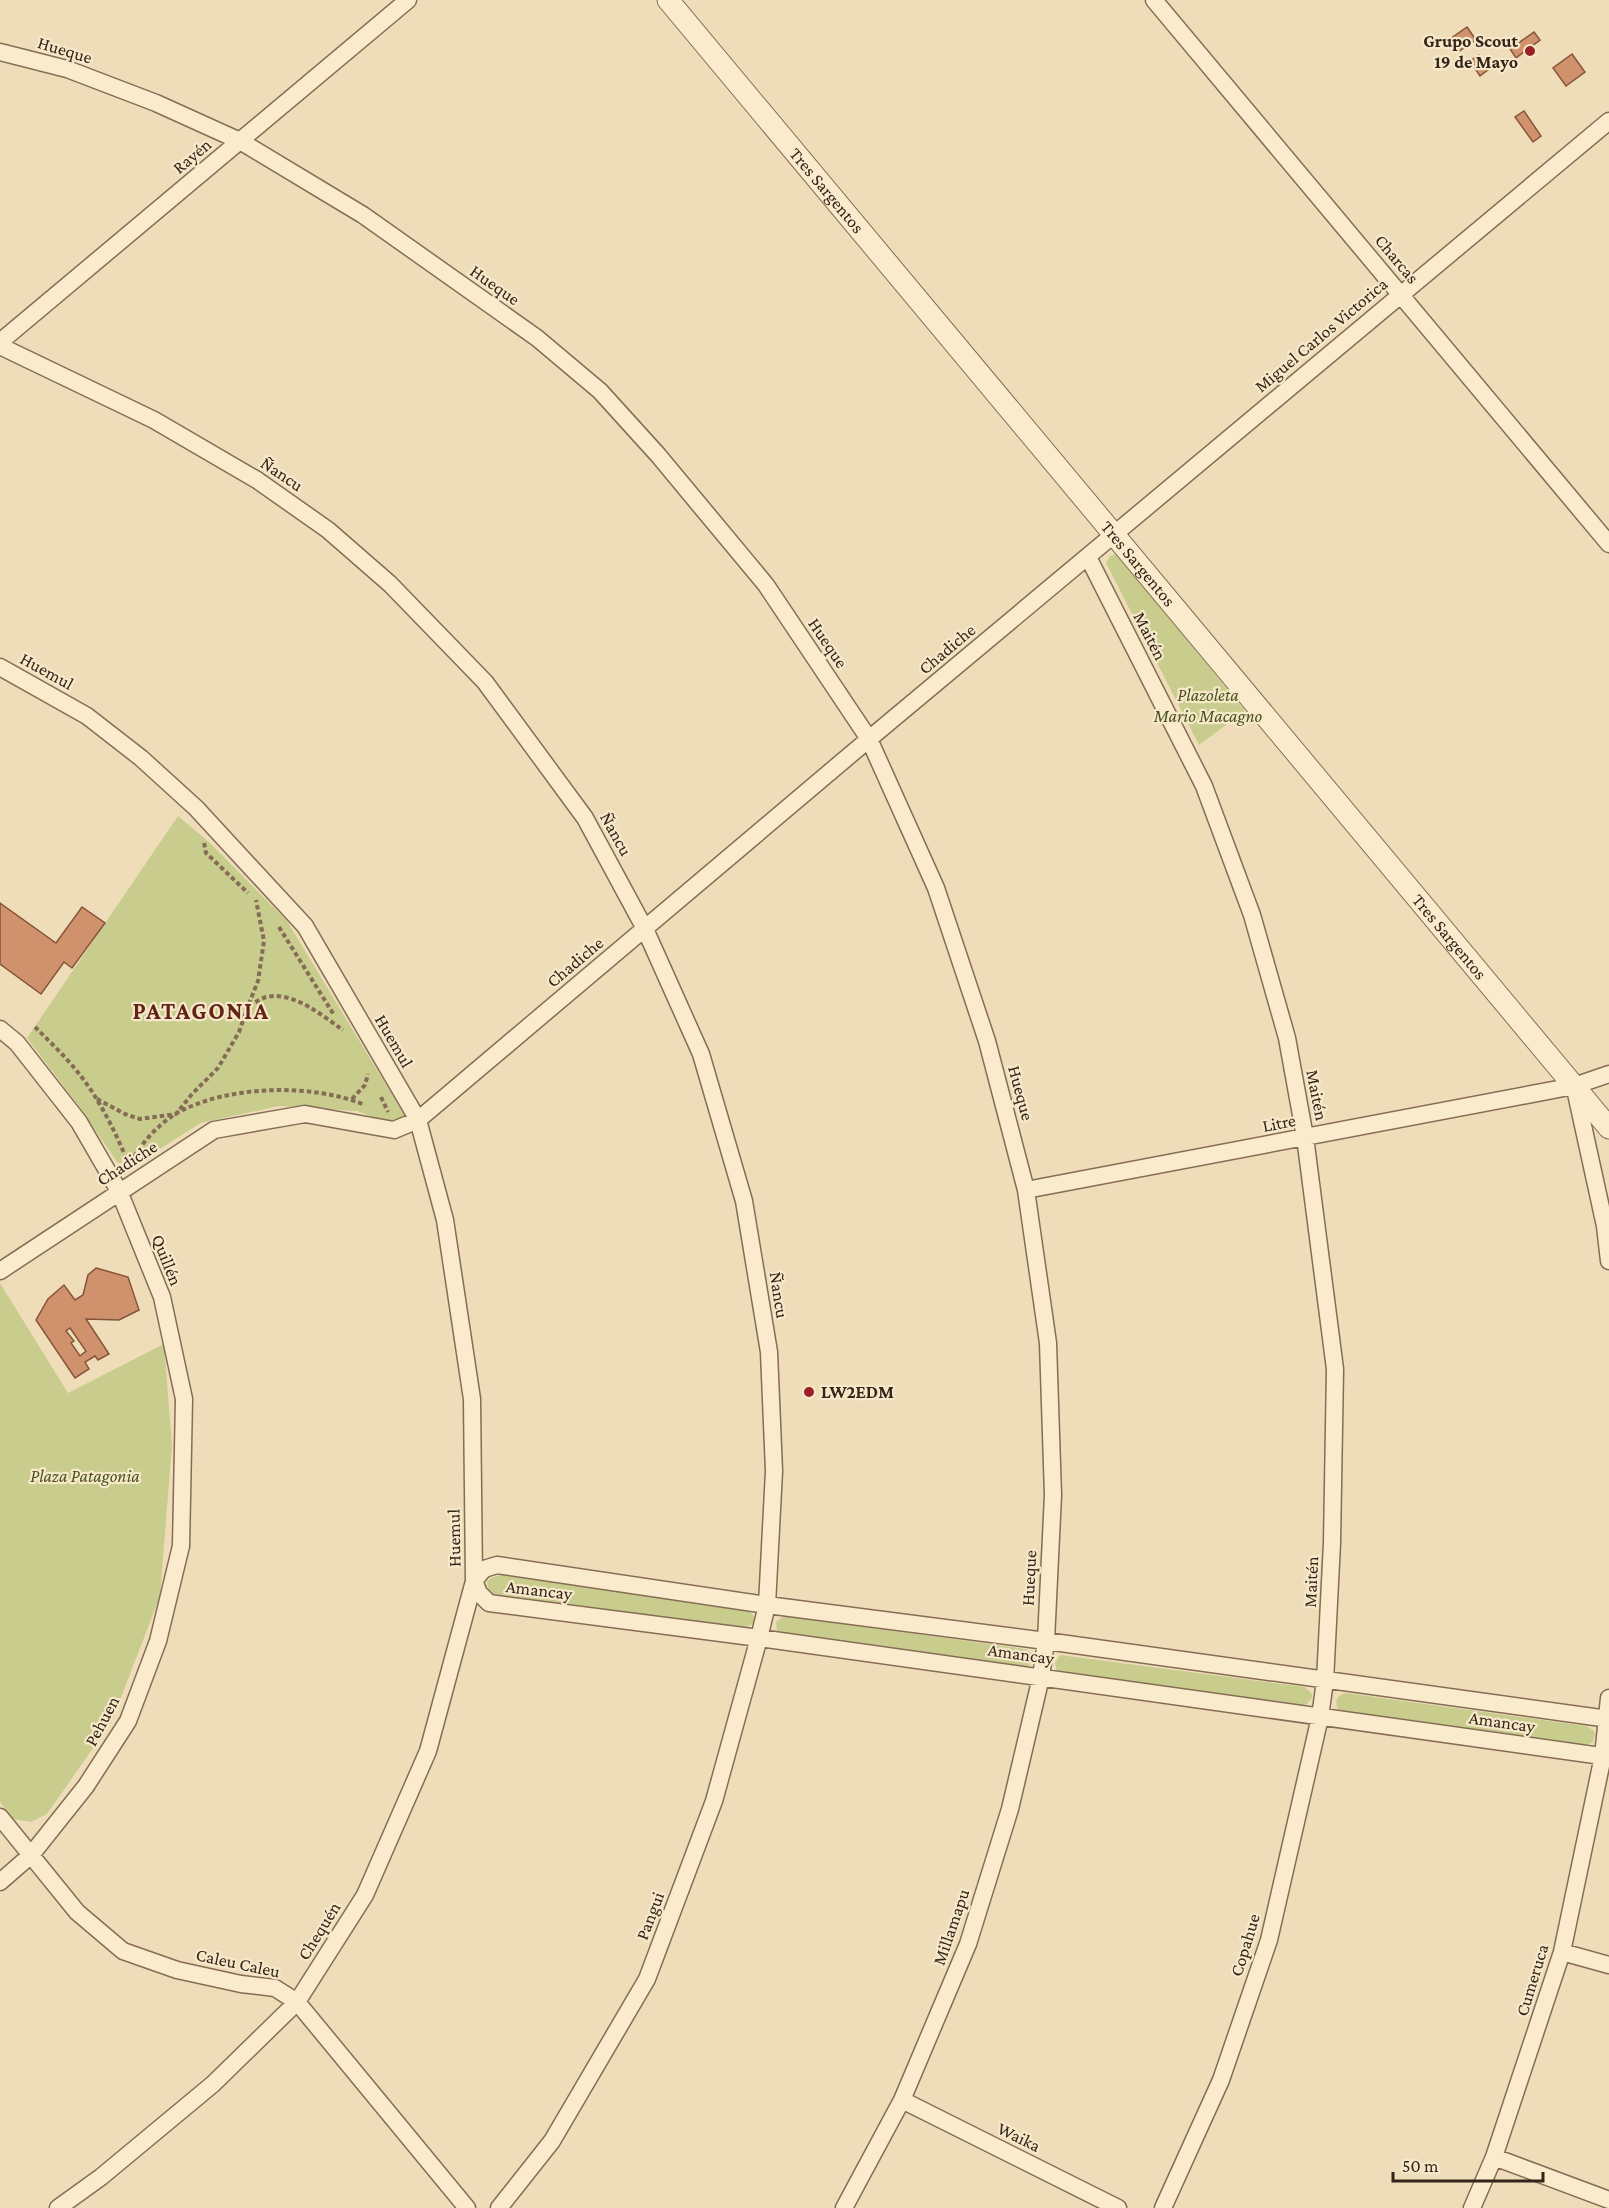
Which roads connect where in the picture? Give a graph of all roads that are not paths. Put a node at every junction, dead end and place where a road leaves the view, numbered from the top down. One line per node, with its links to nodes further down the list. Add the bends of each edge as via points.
1 (408, 0): 6 (street, Rayén)
2 (668, 0): 9 (street, Tres Sargentos)
3 (1155, 0): 7 (street, Charcas)
4 (0, 52): 6 (street, Hueque, via 67,69)
5 (1609, 121): 7 (street, Miguel Carlos Victorica)
6 (240, 141): 8 (street, Rayén); 13 (street, Hueque, via 363,215 537,338 600,391 766,585)
7 (1400, 294): 9 (street, Miguel Carlos Victorica); 10 (street, Charcas)
8 (0, 344): 14 (street, Ñancu, via 154,420 257,480 328,530 390,584 485,682 585,818)
9 (1114, 535): 11 (street, Chadiche); 17 (street, Tres Sargentos)
10 (1609, 544)
11 (1088, 557): 13 (street, Chadiche); 20 (street, Maitén, via 1204,786 1252,915 1287,1038)
12 (0, 667): 18 (street, Huemul, via 87,716 141,758 204,816 305,926)
13 (869, 739): 14 (street, Chadiche); 21 (street, Hueque, via 936,888 987,1041)
14 (645, 929): 18 (street, Chadiche); 27 (street, Ñancu, via 701,1054 744,1202 769,1352 774,1471)
15 (0, 1029): 22 (street, Quillén, via 17,1043 79,1122)
16 (1609, 1074): 17 (street, Litre)
17 (1574, 1086): 19 (street, Tres Sargentos); 20 (street, Litre); 23 (street)
18 (418, 1120): 22 (street, Chadiche, via 394,1131 305,1114 214,1130); 26 (street, Huemul, via 445,1220 472,1399)
19 (1609, 1128)
20 (1305, 1137): 21 (street, Litre); 31 (street, Maitén, via 1335,1369)
21 (1026, 1190): 29 (street, Hueque, via 1048,1343 1053,1495)
22 (119, 1191): 24 (street, Chadiche); 25 (street, Quillén, via 162,1297 184,1399)
23 (1609, 1261)
24 (0, 1271)
25 (181, 1546): 37 (street, Pehuen, via 158,1641 128,1721 86,1786)
26 (474, 1581): 27 (street, Amancay, via 484,1569 497,1565); 28 (street, Amancay, via 478,1593 489,1603); 41 (street, Chequén, via 428,1751 364,1894)
27 (766, 1605): 28 (street, Pangui); 29 (street, Amancay)
28 (759, 1638): 30 (street, Amancay); 47 (street, Pangui, via 714,1801 647,1979 552,2141)
29 (1046, 1641): 30 (street, Millamapu); 31 (street, Amancay)
30 (1041, 1677): 33 (street, Amancay); 42 (street, Millamapu, via 1010,1809 968,1944)
31 (1325, 1681): 33 (street, Copahue); 34 (street, Amancay)
32 (1609, 1698): 34 (street, Cumeruca)
33 (1320, 1717): 35 (street, Amancay); 50 (street, Copahue, via 1269,1940 1221,2080)
34 (1608, 1719): 35 (street, Cumeruca)
35 (1606, 1756): 39 (street, Cumeruca)
36 (0, 1817): 37 (street, Caleu Caleu)
37 (31, 1855): 38 (street, Pehuen); 41 (street, Caleu Caleu, via 77,1912 123,1951 177,1970 275,1988)
38 (0, 1882)
39 (1562, 1953): 40 (street); 43 (street, Cumeruca)
40 (1609, 1965)
41 (297, 2002): 45 (street, Chequén, via 213,2084); 46 (street, Caleu Caleu)
42 (902, 2100): 48 (street, Millamapu); 49 (street, Waika)
43 (1494, 2157): 44 (street); 51 (street, Cumeruca)
44 (1609, 2200)
45 (58, 2208)
46 (466, 2208)
47 (499, 2208)
48 (844, 2208)
49 (1119, 2208)
50 (1162, 2208)
51 (1472, 2208)

